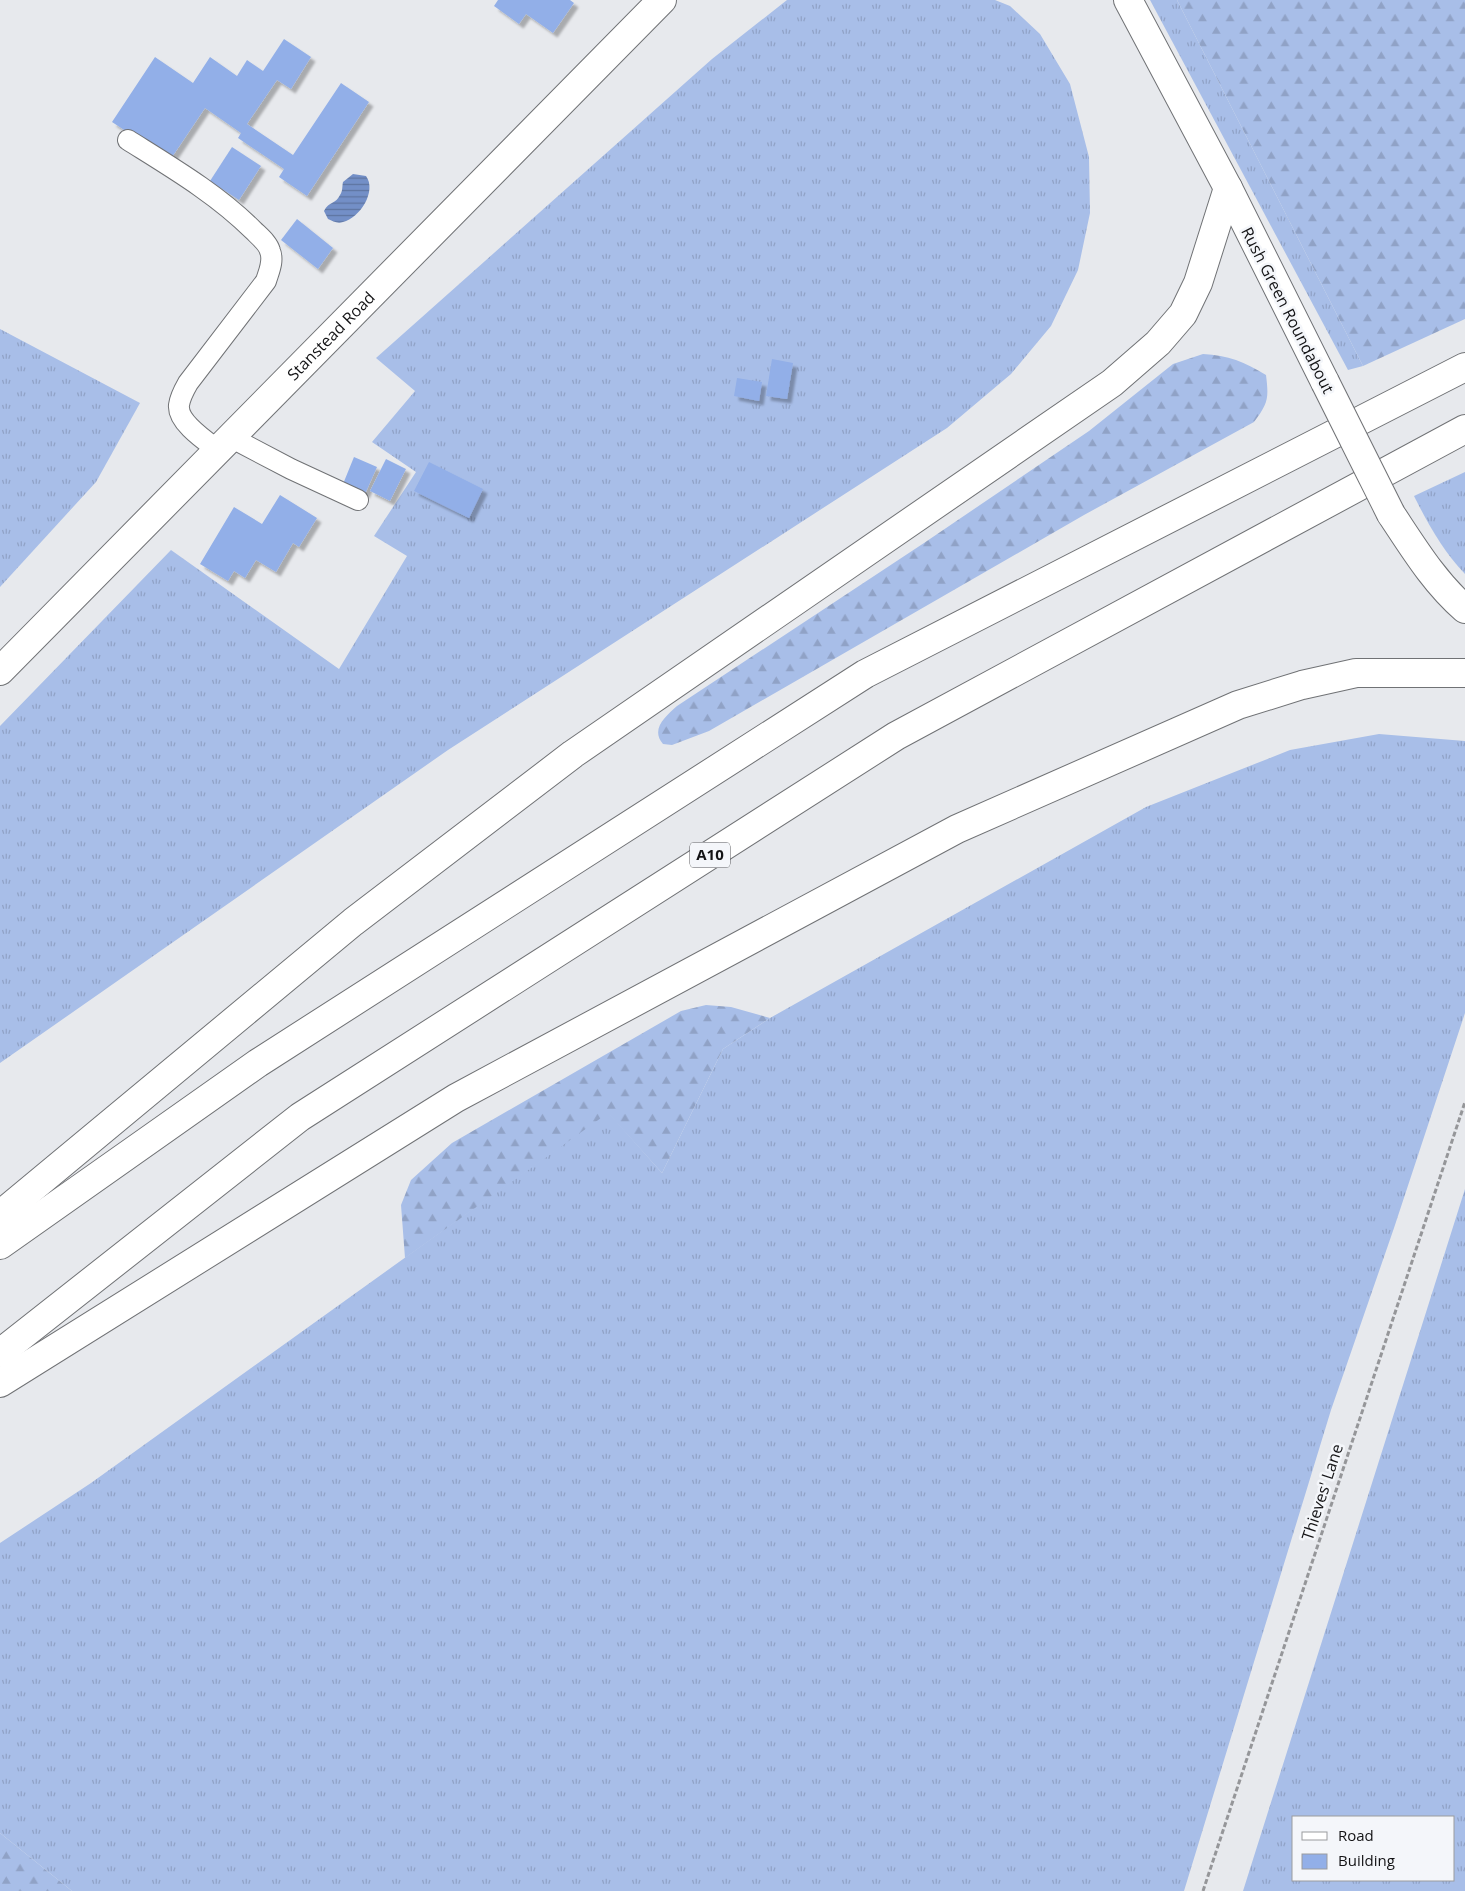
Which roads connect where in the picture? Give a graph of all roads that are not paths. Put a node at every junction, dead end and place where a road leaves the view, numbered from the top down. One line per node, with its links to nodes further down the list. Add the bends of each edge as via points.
1 (662, 0): 7 (main road, Stanstead Road)
2 (1127, 4): 4 (main road, Rush Green Roundabout)
3 (128, 140): 7 (lane, via 244,220 270,250 272,264 266,281 188,383 178,408 184,420)
4 (1228, 188): 9 (main road, Rush Green Roundabout, bridge, via 1391,514 1426,567); 12 (main road, via 1198,283 1183,314 1158,343 1112,383 573,754 353,922)
5 (1465, 367): 13 (main road, via 866,674 258,1062)
6 (1465, 429): 14 (main road, A10, via 888,742 300,1117)
7 (224, 443): 8 (lane); 10 (main road, Stanstead Road)
8 (358, 500)
9 (1465, 609)
10 (0, 670)
11 (1465, 674): 15 (main road, via 1356,673 1302,685 1238,705 957,829 456,1098)
12 (0, 1215)
13 (0, 1245)
14 (0, 1353)
15 (0, 1383)

